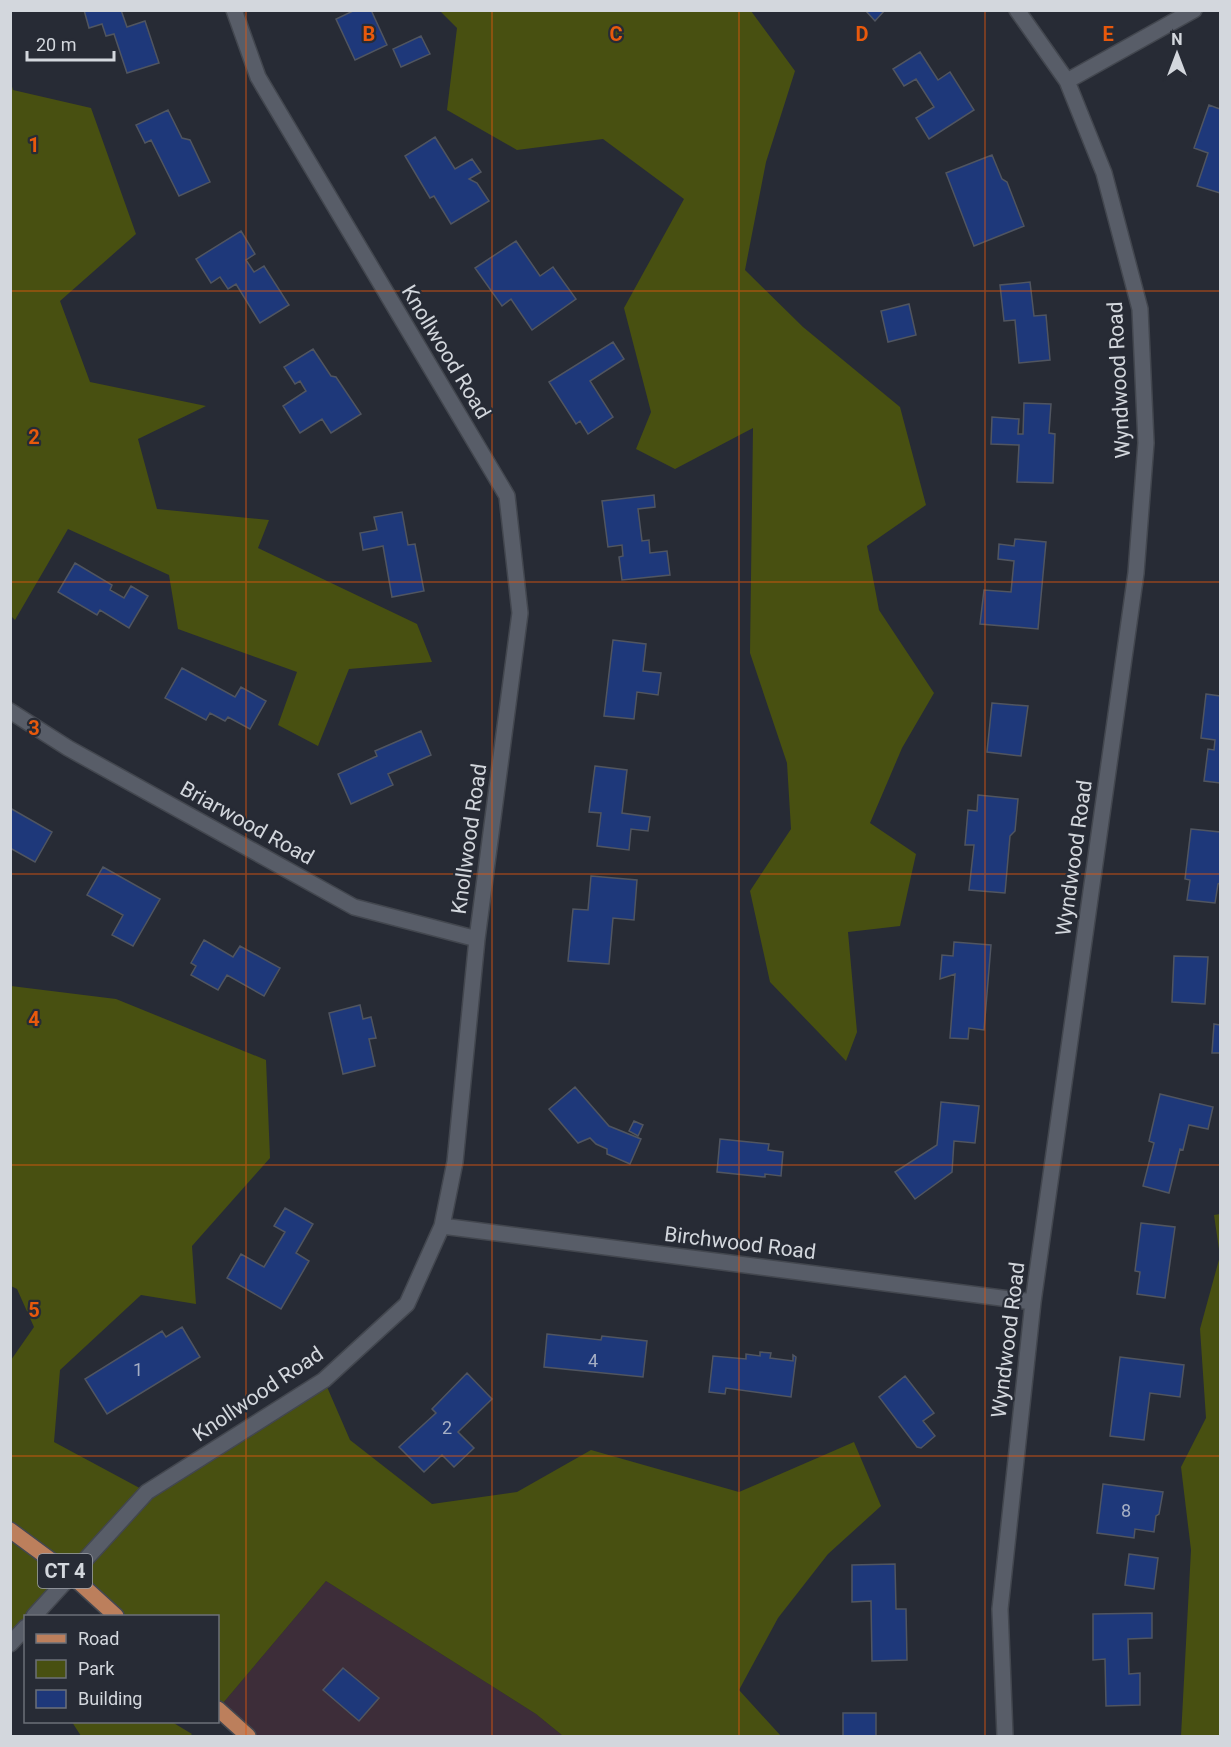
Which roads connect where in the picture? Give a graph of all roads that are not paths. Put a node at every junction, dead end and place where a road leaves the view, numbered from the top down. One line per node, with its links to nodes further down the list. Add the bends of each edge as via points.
1 (234, 10): 6 (street, Knollwood Road, via 258,77 507,496 520,613)
2 (1017, 10): 4 (street, Wyndwood Road)
3 (1194, 10): 4 (street)
4 (1067, 81): 8 (street, Wyndwood Road, via 1104,172 1140,309 1146,443 1136,573)
5 (10, 711): 6 (street, Briarwood Road, via 68,748 354,908)
6 (477, 939): 7 (street, Knollwood Road, via 455,1162)
7 (442, 1226): 8 (street, Birchwood Road); 10 (street, Knollwood Road, via 407,1304 324,1380 147,1492)
8 (1033, 1302): 17 (street, Wyndwood Road, via 1000,1609)
9 (10, 1530): 10 (main road, CT 4)
10 (71, 1575): 11 (street, Knollwood Road); 12 (main road, CT 4)
11 (36, 1615)
12 (114, 1615)
13 (24, 1629): 14 (street)
14 (10, 1644)
15 (219, 1710): 16 (main road)
16 (248, 1737)
17 (1005, 1737)

